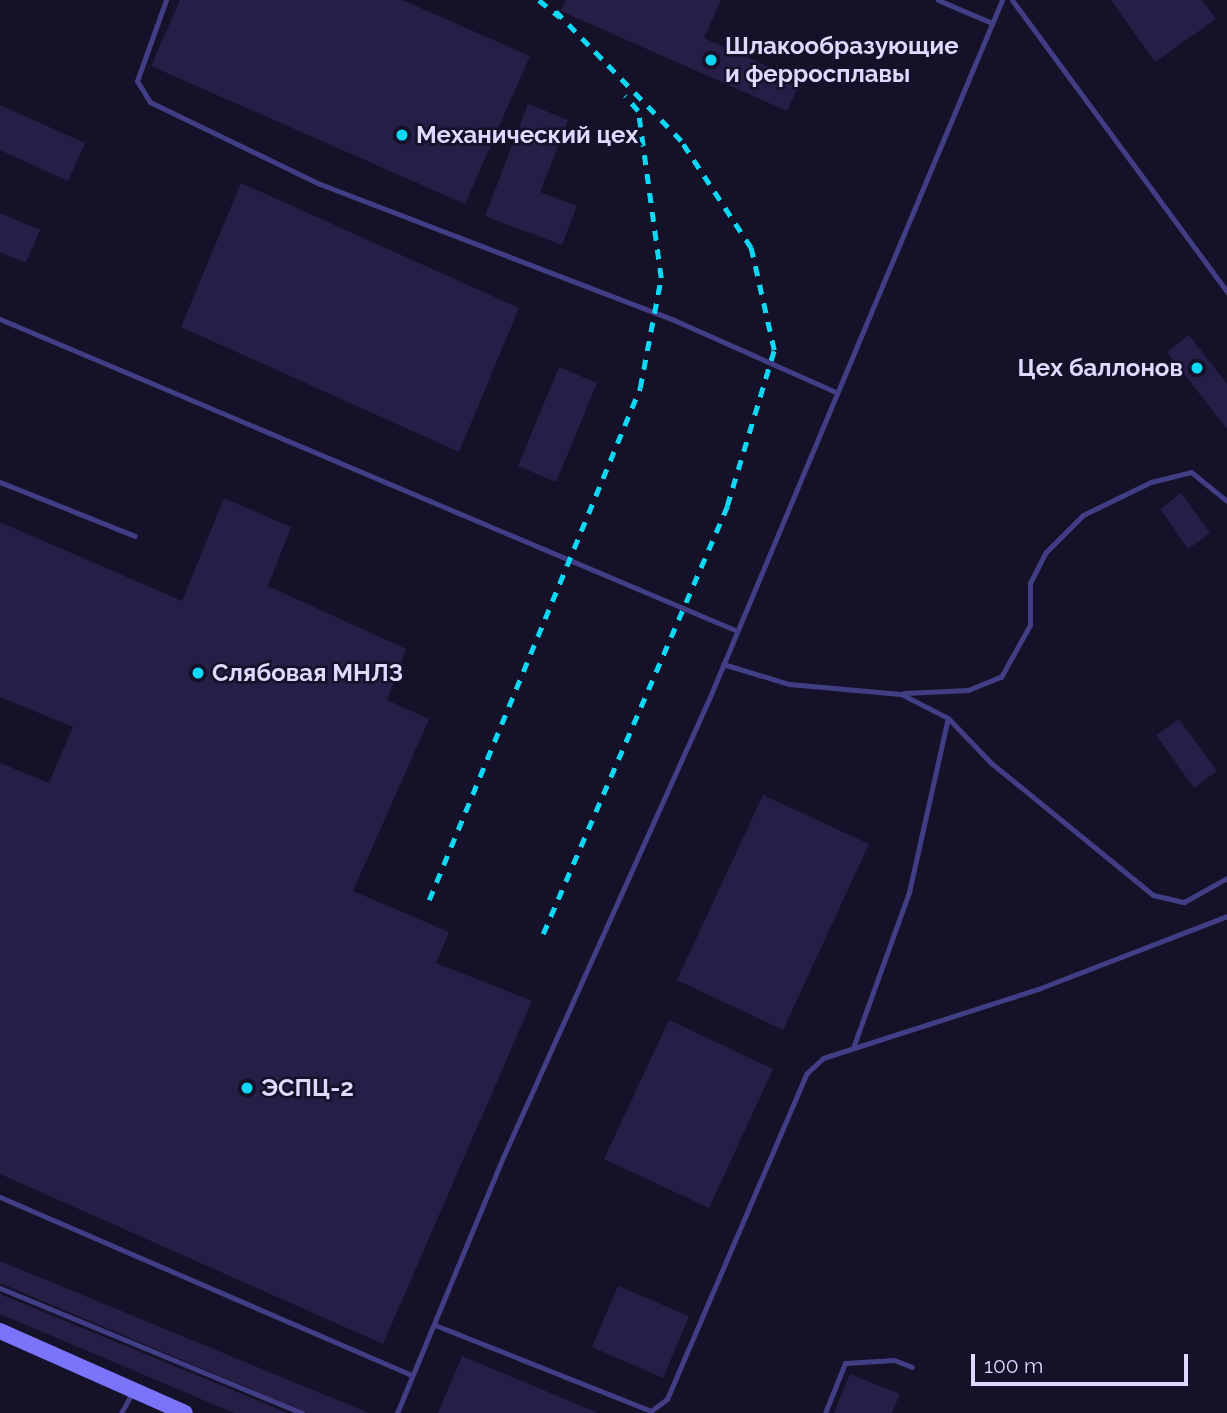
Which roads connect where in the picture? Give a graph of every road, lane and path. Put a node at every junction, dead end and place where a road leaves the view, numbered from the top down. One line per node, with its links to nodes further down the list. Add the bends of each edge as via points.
1 (166, 0): 8 (lane, via 137,81 150,102 320,184 674,320)
2 (938, 0): 5 (lane)
3 (1002, 0): 5 (lane)
4 (1012, 0): 6 (lane)
5 (992, 23): 8 (lane)
6 (1227, 292)
7 (0, 318): 12 (lane)
8 (836, 392): 12 (lane)
9 (0, 482): 11 (lane)
10 (1227, 500): 14 (lane, via 1191,472 1151,482 1083,515 1046,552 1035,573 1030,625 1001,677 968,690)
11 (135, 536)
12 (737, 631): 13 (lane)
13 (723, 664): 14 (lane, via 789,684); 21 (lane, via 504,1155)
14 (901, 694): 15 (lane)
15 (948, 718): 16 (lane, via 990,762 1153,895 1184,902); 18 (lane, via 909,892)
16 (1227, 878)
17 (1227, 916): 18 (lane, via 1038,989)
18 (853, 1045): 21 (lane, via 822,1058 806,1074 667,1399 651,1411)
19 (0, 1197): 24 (lane)
20 (0, 1287): 28 (lane)
21 (435, 1325): 24 (lane)
22 (0, 1331): 25 (street)
23 (912, 1367): 30 (lane, via 894,1360 845,1363)
24 (412, 1375): 29 (lane)
25 (134, 1390): 26 (lane); 27 (street)
26 (121, 1413)
27 (185, 1413)
28 (302, 1413)
29 (397, 1413)
30 (825, 1413)

